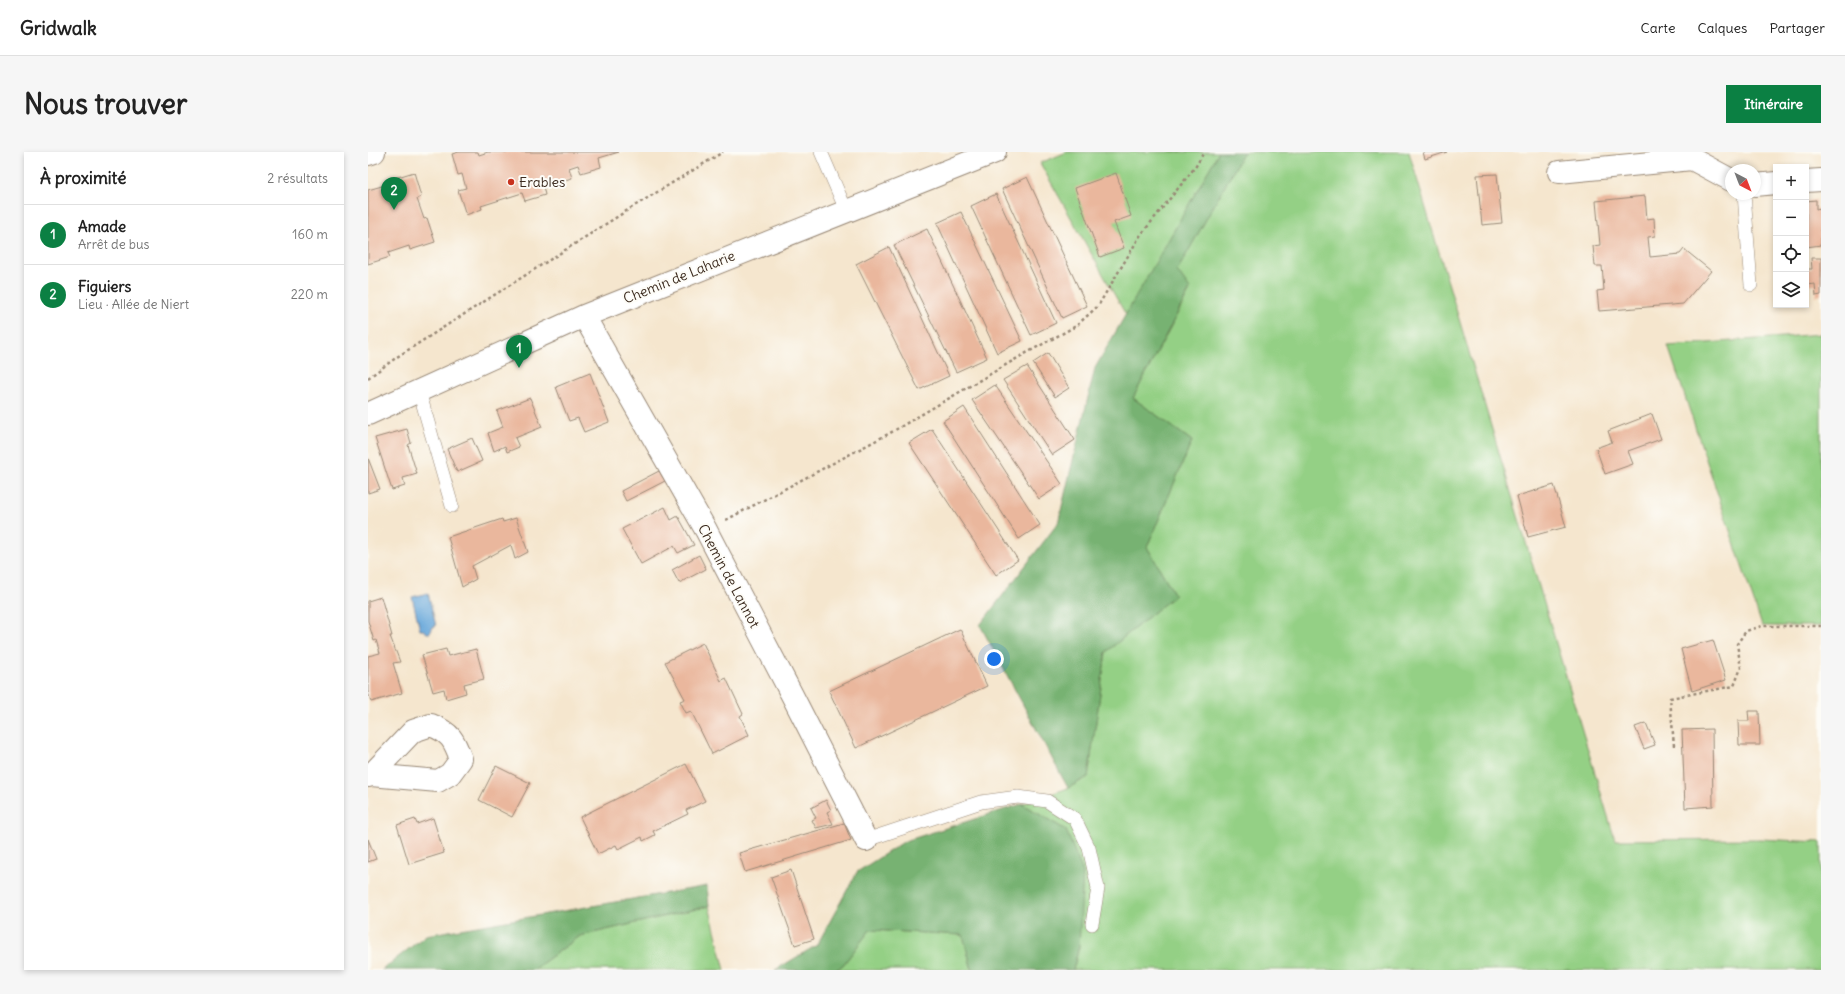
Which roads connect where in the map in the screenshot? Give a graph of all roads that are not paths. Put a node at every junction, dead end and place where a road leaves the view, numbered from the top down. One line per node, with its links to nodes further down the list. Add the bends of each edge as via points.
1 (374, 152): 4 (street)
2 (821, 152): 12 (lane)
3 (995, 152): 12 (street, Chemin de Laharie)
4 (368, 154)
5 (1559, 172): 6 (street, via 1692,159)
6 (1725, 177)
7 (1821, 180): 8 (street)
8 (1809, 181)
9 (1773, 183): 10 (street)
10 (1761, 184)
11 (1744, 200): 13 (lane)
12 (846, 210): 14 (street, Chemin de Laharie)
13 (1750, 285)
14 (584, 316): 15 (street, Chemin de Laharie); 18 (street, Chemin de Lannot, via 706,530)
15 (419, 391): 16 (street, Chemin de Laharie); 17 (lane)
16 (368, 414)
17 (452, 506)
18 (866, 840): 19 (lane, via 981,802 1018,796 1047,801 1075,819 1089,848 1098,888)
19 (1092, 924)

